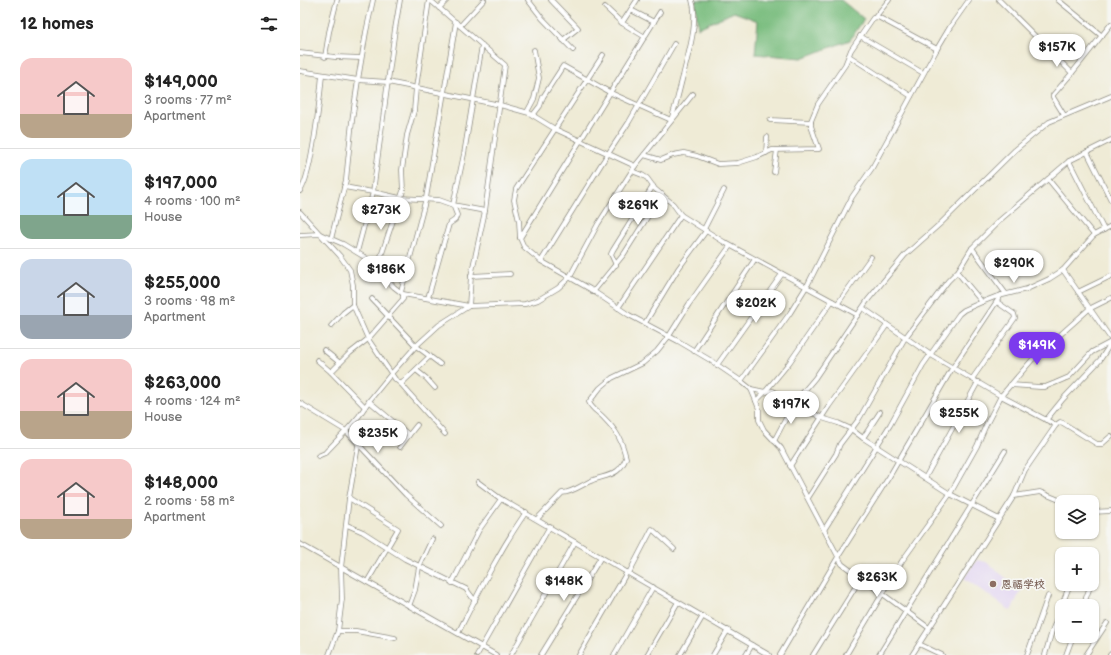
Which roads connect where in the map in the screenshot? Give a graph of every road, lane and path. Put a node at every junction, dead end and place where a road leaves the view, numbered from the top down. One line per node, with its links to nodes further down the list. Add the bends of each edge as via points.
1 (337, 0): 37 (street)
2 (373, 0): 38 (street)
3 (400, 0): 45 (street)
4 (429, 0): 16 (street); 46 (street)
5 (447, 0): 16 (street)
6 (484, 0): 24 (street)
7 (528, 0): 28 (street)
8 (551, 0): 28 (street, via 578,28)
9 (637, 0): 17 (street)
10 (692, 0): 58 (street, via 692,36)
11 (889, 0): 19 (street)
12 (969, 0): 31 (street)
13 (999, 0): 41 (street)
14 (1058, 0): 26 (street)
15 (605, 7): 22 (street)
16 (439, 8): 20 (street)
17 (631, 10): 21 (street); 22 (street)
18 (660, 12): 21 (street)
19 (876, 16): 25 (street); 31 (street)
20 (456, 22): 24 (street); 48 (street)
21 (654, 22): 27 (street)
22 (622, 23): 27 (street)
23 (1111, 24): 26 (street)
24 (460, 26): 30 (street)
25 (860, 36): 36 (street); 40 (street)
26 (1102, 36): 41 (street)
27 (645, 37): 47 (street)
28 (563, 40): 33 (street)
29 (674, 44): 54 (street)
30 (482, 45): 52 (street); 53 (street, via 505,65)
31 (937, 49): 40 (street)
32 (534, 50): 55 (street, via 539,78 534,99)
33 (573, 50)
34 (300, 53): 37 (street)
35 (604, 55): 44 (street)
36 (849, 56): 50 (street); 60 (street, via 818,104)
37 (325, 57): 38 (street)
38 (361, 58): 43 (street)
39 (300, 70): 42 (street)
40 (923, 73): 50 (street)
41 (1072, 73): 57 (street, via 1053,95)
42 (322, 75): 43 (street); 79 (street, via 309,166)
43 (358, 80): 45 (street); 77 (street)
44 (586, 80): 47 (street); 56 (street, via 563,66); 61 (street)
45 (388, 82): 46 (street); 80 (street)
46 (416, 88): 48 (street); 82 (street, via 414,111 407,135)
47 (611, 93): 54 (street); 63 (street)
48 (443, 94): 52 (street); 83 (street)
49 (693, 94): 58 (street)
50 (911, 96): 112 (street, via 872,168 852,197)
51 (1111, 96): 57 (street)
52 (472, 99): 53 (street); 85 (street)
53 (500, 105): 55 (street); 86 (street)
54 (637, 105): 58 (street); 68 (street)
55 (527, 112): 56 (street)
56 (533, 115): 61 (street)
57 (1064, 115): 127 (street, via 1049,122 1015,150 905,254)
58 (671, 120): 70 (street)
59 (770, 120): 60 (street)
60 (811, 122): 66 (street, via 819,149)
61 (555, 129): 63 (street); 95 (street, via 514,194 520,221)
62 (767, 137): 69 (street)
63 (581, 140): 68 (street); 95 (street)
64 (1109, 141): 65 (street); 67 (street)
65 (1111, 146)
66 (776, 150): 69 (street); 74 (street)
67 (1087, 152): 71 (street); 84 (street)
68 (608, 153): 72 (street); 102 (street)
69 (766, 153): 70 (street, via 738,163 718,164 684,153 661,160)
70 (644, 155): 72 (street)
71 (1069, 161): 75 (street); 91 (street)
72 (635, 166): 73 (street)
73 (632, 171): 76 (street, via 647,178); 111 (street, via 598,224)
74 (774, 172)
75 (1048, 179): 94 (street); 98 (street)
76 (653, 186): 81 (street); 103 (street, via 611,254)
77 (344, 187): 80 (street); 96 (street)
78 (724, 190): 90 (street)
79 (300, 191)
80 (373, 192): 82 (street); 99 (street)
81 (662, 194): 88 (street); 103 (street)
82 (400, 198): 83 (street); 104 (street)
83 (426, 198): 85 (street); 115 (street)
84 (1111, 200)
85 (453, 204): 86 (street); 117 (street, via 457,214 455,220 449,224)
86 (485, 211): 109 (street)
87 (300, 212): 92 (street)
88 (681, 215): 90 (street); 126 (street)
89 (1111, 226): 91 (street)
90 (705, 230): 97 (street); 131 (street)
91 (1104, 230): 94 (street)
92 (320, 234): 93 (street); 96 (street); 124 (street, via 350,270)
93 (300, 235)
94 (1094, 236): 105 (street)
95 (520, 238): 102 (street, via 524,247)
96 (331, 239): 99 (street)
97 (730, 246): 101 (street); 134 (street, via 688,304)
98 (972, 248): 106 (street); 116 (street)
99 (358, 252): 104 (street)
100 (871, 257): 123 (street)
101 (754, 259): 108 (street); 140 (street)
102 (541, 261): 111 (street)
103 (616, 265): 113 (street)
104 (377, 268): 115 (street)
105 (1063, 270): 114 (street); 116 (street, via 1027,289)
106 (957, 272): 121 (street); 135 (street)
107 (510, 274): 109 (street)
108 (782, 274): 112 (street); 146 (street)
109 (471, 276): 125 (street)
110 (1111, 276): 114 (street)
111 (569, 278): 113 (street); 125 (street, via 538,300 525,304)
112 (806, 288): 120 (street); 152 (street)
113 (593, 292): 126 (street)
114 (1078, 292): 128 (street)
115 (402, 293): 117 (street); 129 (street, via 403,299)
116 (1004, 295): 121 (street); 122 (street)
117 (428, 298): 125 (street)
118 (1111, 298): 128 (street)
119 (372, 299): 129 (street)
120 (832, 301): 123 (street); 158 (street)
121 (982, 302): 141 (street, via 960,314)
122 (997, 302): 147 (street); 151 (street, via 1014,314 1014,318)
123 (838, 303): 130 (street)
124 (353, 305): 133 (street); 136 (street)
125 (469, 306): 138 (street, via 439,325)
126 (618, 308): 131 (street)
127 (863, 308): 130 (street); 132 (street)
128 (1089, 309): 137 (street); 155 (street, via 1032,360)
129 (388, 315): 136 (street); 138 (street)
130 (858, 315): 163 (street, via 815,378)
131 (645, 323): 134 (street)
132 (886, 325): 135 (street); 166 (street)
133 (331, 326)
134 (669, 336): 140 (street); 196 (street, via 643,363 612,378 589,402 617,433 626,458 622,466 608,476 562,493)
135 (905, 338): 141 (street); 170 (street)
136 (368, 339): 144 (street); 150 (street)
137 (1111, 341): 155 (street, via 1092,352 1069,377 1045,387); 167 (street, via 1100,360)
138 (416, 346): 142 (street); 150 (street)
139 (324, 350): 144 (street)
140 (694, 351): 146 (street)
141 (931, 354): 147 (street); 178 (street)
142 (430, 356): 145 (street); 148 (street)
143 (317, 360): 149 (street)
144 (340, 363): 149 (street)
145 (440, 364)
146 (717, 365): 152 (street)
147 (953, 366): 151 (street); 182 (street)
148 (416, 370): 154 (street); 156 (street)
149 (331, 372): 164 (street)
150 (391, 374): 154 (street); 160 (street)
151 (972, 379): 153 (street)
152 (741, 381): 157 (street)
153 (978, 382): 159 (street); 184 (street)
154 (401, 384): 172 (street)
155 (1010, 385): 159 (street)
156 (435, 388)
157 (751, 389): 158 (street); 161 (street)
158 (766, 392): 161 (street); 163 (street, via 773,391)
159 (1001, 396): 167 (street); 186 (street)
160 (369, 401): 164 (street); 173 (street)
161 (756, 401): 176 (street, via 761,425)
162 (300, 403): 171 (street)
163 (794, 403): 166 (street); 176 (street)
164 (365, 407): 171 (street)
165 (880, 412): 175 (street)
166 (822, 418): 170 (street); 183 (street)
167 (1046, 420): 169 (street)
168 (417, 425): 173 (street)
169 (1056, 425): 174 (street, via 1063,423 1097,444 1102,444); 187 (street, via 1025,470)
170 (851, 429): 175 (street); 189 (street)
171 (346, 431): 177 (street); 181 (street, via 325,453)
172 (445, 434)
173 (409, 435): 179 (street)
174 (1111, 436)
175 (863, 438): 178 (street)
176 (774, 441): 183 (street, via 781,448)
177 (358, 446): 188 (street); 199 (street)
178 (876, 446): 182 (street); 201 (street)
179 (400, 447)
180 (1005, 451): 192 (street)
181 (318, 456)
182 (898, 461): 184 (street); 208 (street)
183 (790, 466): 189 (street)
184 (925, 478): 186 (street)
185 (478, 482): 191 (street)
186 (950, 494): 192 (street); 217 (street, via 902,561)
187 (1014, 496): 190 (street, via 1040,492); 197 (street)
188 (349, 498): 198 (street); 205 (street, via 398,529)
189 (808, 498): 201 (street)
190 (1055, 498)
191 (502, 499): 194 (street); 214 (street, via 479,530)
192 (972, 505): 197 (street); 222 (street)
193 (1111, 511): 195 (street)
194 (526, 512): 196 (street); 219 (street, via 486,577)
195 (1099, 512)
196 (537, 519): 200 (street)
197 (999, 519): 225 (street)
198 (347, 525): 205 (street); 210 (street)
199 (441, 526)
200 (550, 526): 203 (street); 233 (street)
201 (824, 530): 208 (street)
202 (432, 539): 209 (street)
203 (575, 542): 207 (street); 237 (street)
204 (300, 544): 210 (street)
205 (388, 548): 209 (street); 213 (street)
206 (674, 548): 211 (street, via 652,529)
207 (601, 557): 211 (street); 238 (street)
208 (838, 557): 212 (street, via 842,564); 246 (street)
209 (419, 567): 214 (street); 221 (street, via 416,590)
210 (341, 568): 213 (street); 227 (street, via 342,599)
211 (628, 572): 215 (street); 239 (street)
212 (861, 578): 217 (street); 247 (street)
213 (367, 582): 221 (street)
214 (452, 583): 219 (street, via 466,589)
215 (653, 587): 220 (street); 240 (street)
216 (1067, 591): 253 (street)
217 (883, 593): 222 (street); 248 (street)
218 (1048, 596): 252 (street)
219 (475, 601): 228 (street)
220 (678, 602): 223 (street); 241 (street)
221 (409, 606): 228 (street)
222 (906, 610): 225 (street); 249 (street)
223 (702, 616): 226 (street); 242 (street)
224 (1108, 623): 255 (street)
225 (929, 628): 231 (street)
226 (728, 630): 232 (street); 243 (street)
227 (338, 631): 229 (street, via 356,631); 234 (street)
228 (458, 633): 233 (street)
229 (396, 638)
230 (1070, 643): 254 (street)
231 (919, 644): 250 (street); 251 (street)
232 (752, 645): 244 (street); 245 (street)
233 (482, 647): 235 (street); 236 (street)
234 (329, 655)
235 (477, 655)
236 (496, 655)
237 (511, 655)
238 (542, 655)
239 (579, 655)
240 (614, 655)
241 (647, 655)
242 (680, 655)
243 (714, 655)
244 (746, 655)
245 (769, 655)
246 (780, 655)
247 (813, 655)
248 (846, 655)
249 (879, 655)
250 (912, 655)
251 (942, 655)
252 (1027, 655)
253 (1045, 655)
254 (1066, 655)
255 (1086, 655)

